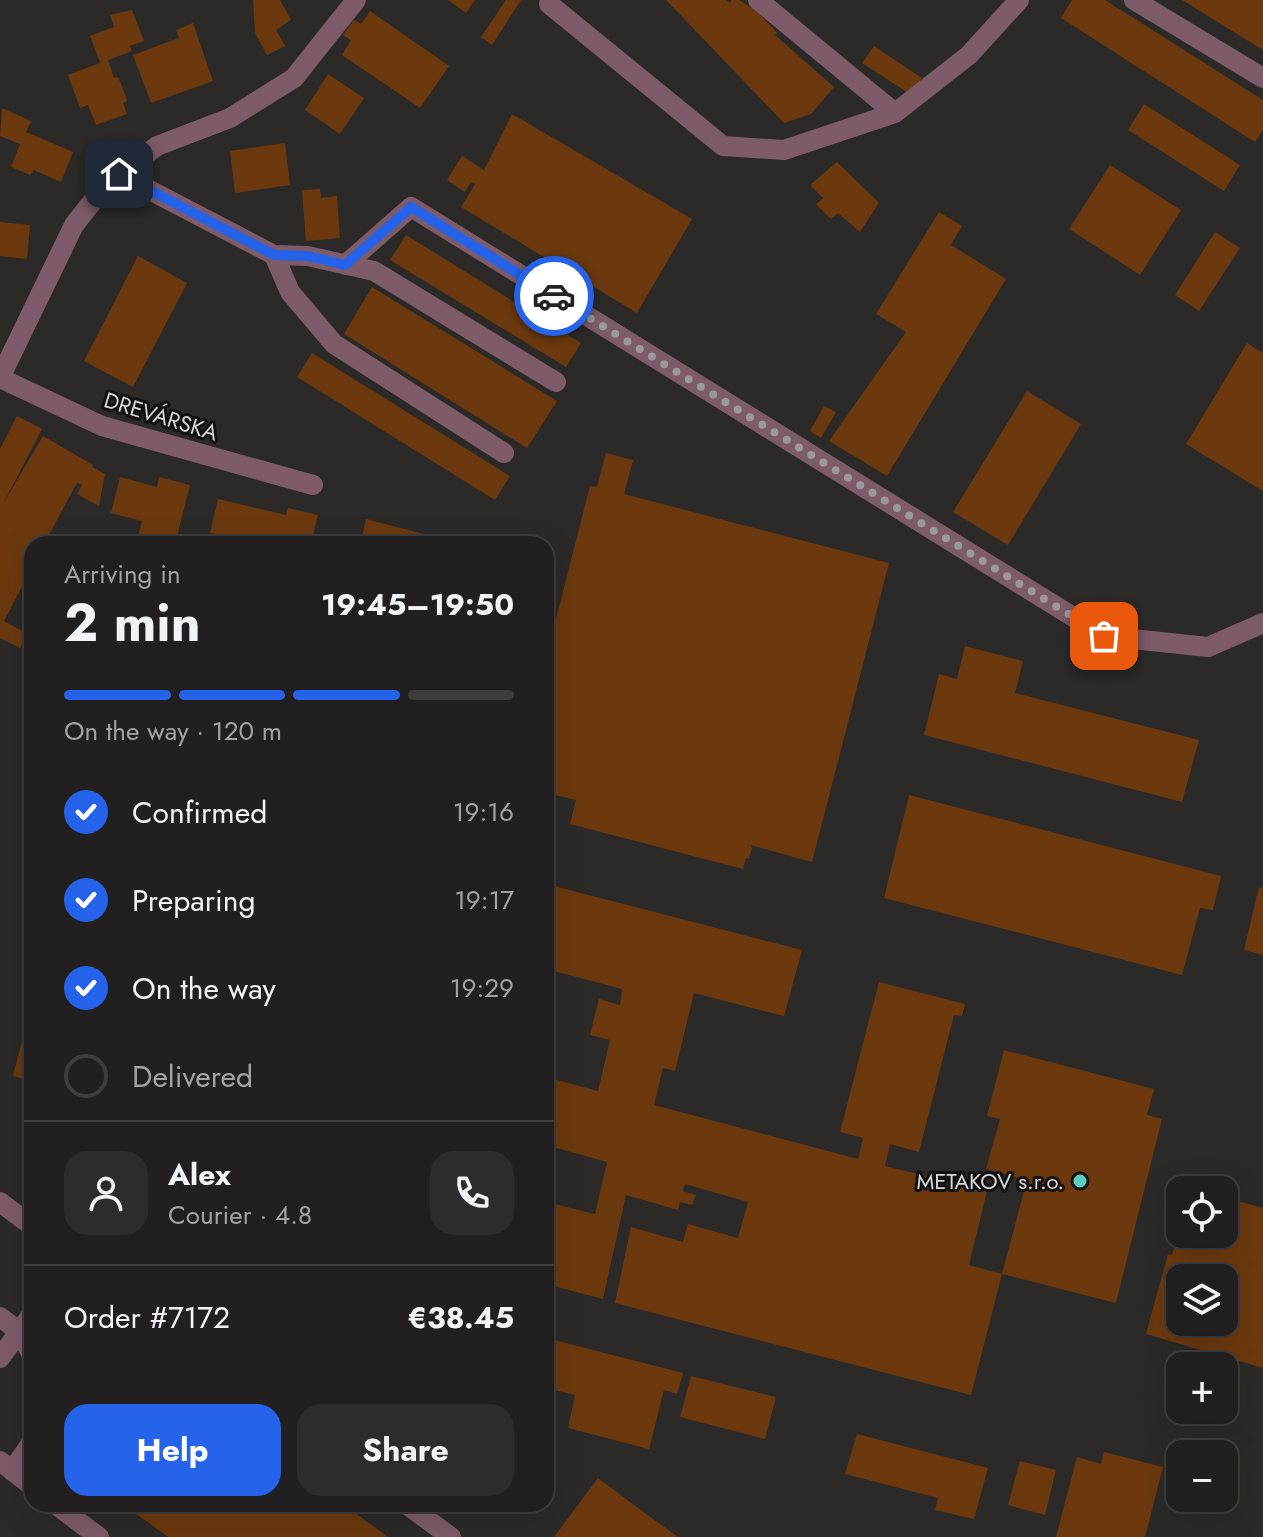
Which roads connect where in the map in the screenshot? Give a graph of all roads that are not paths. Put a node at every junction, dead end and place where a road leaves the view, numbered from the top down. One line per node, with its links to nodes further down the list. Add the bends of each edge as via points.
1 (356, 0): 8 (street, DREVÁRSKA, via 294,78 230,118 157,146)
2 (758, 0): 7 (street)
3 (1019, 0): 7 (street, via 969,55)
4 (1134, 0): 6 (street)
5 (549, 4): 7 (street, via 723,146 784,150)
6 (1263, 78)
7 (895, 113)
8 (119, 174): 9 (street); 11 (street, DREVÁRSKA, via 74,225)
9 (274, 255): 10 (street); 13 (street, via 290,292 334,344)
10 (345, 265): 12 (street, via 374,271); 15 (street, via 411,207 1104,636 1208,647)
11 (0, 378): 14 (street, DREVÁRSKA, via 102,426)
12 (556, 382)
13 (504, 453)
14 (313, 485)
15 (1263, 623)
16 (0, 1202): 17 (street)
17 (24, 1220)
18 (0, 1317): 20 (street)
19 (24, 1326): 20 (street)
20 (20, 1332): 21 (street); 22 (street)
21 (24, 1340)
22 (0, 1358)
23 (24, 1449): 24 (street)
24 (6, 1466): 25 (street)
25 (24, 1480)
26 (66, 1512): 28 (street)
27 (417, 1512): 29 (street)
28 (99, 1537)
29 (451, 1537)

